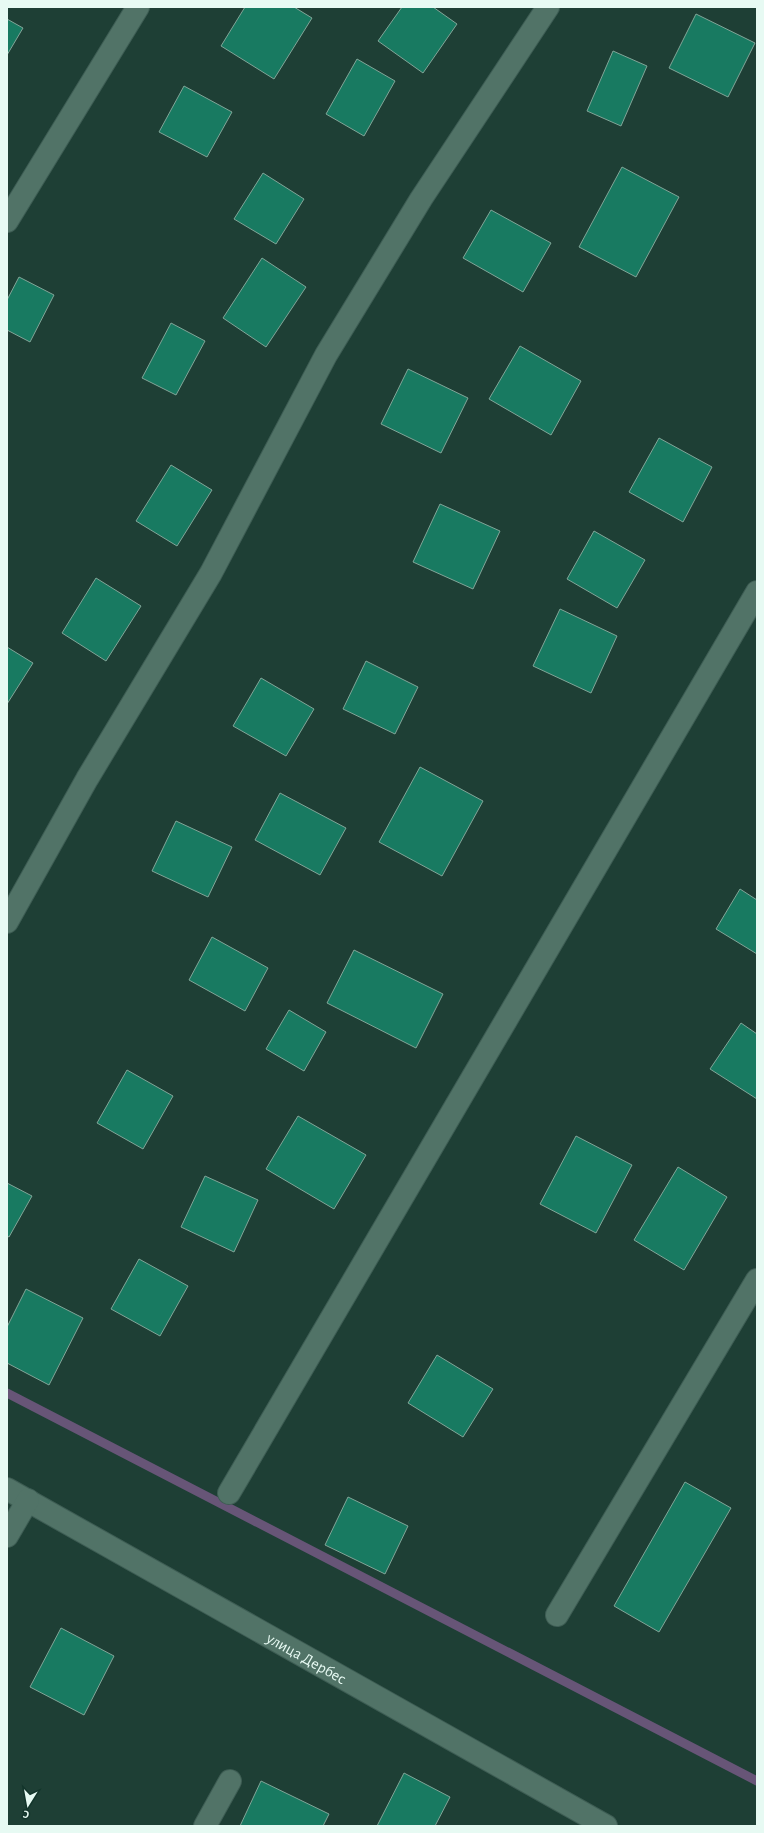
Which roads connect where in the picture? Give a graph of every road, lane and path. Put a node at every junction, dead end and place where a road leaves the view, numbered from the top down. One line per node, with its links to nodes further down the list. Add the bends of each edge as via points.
1 (138, 7): 3 (street)
2 (548, 7): 5 (street, via 421,199 326,355 211,573 86,779)
3 (7, 221)
4 (757, 592): 8 (street)
5 (7, 922)
6 (757, 1280): 11 (street)
7 (7, 1489): 9 (street, улица Дербес)
8 (229, 1492)
9 (28, 1500): 10 (street); 14 (street, улица Дербес)
10 (7, 1536)
11 (557, 1615)
12 (230, 1781): 13 (street)
13 (205, 1826)
14 (606, 1826)

